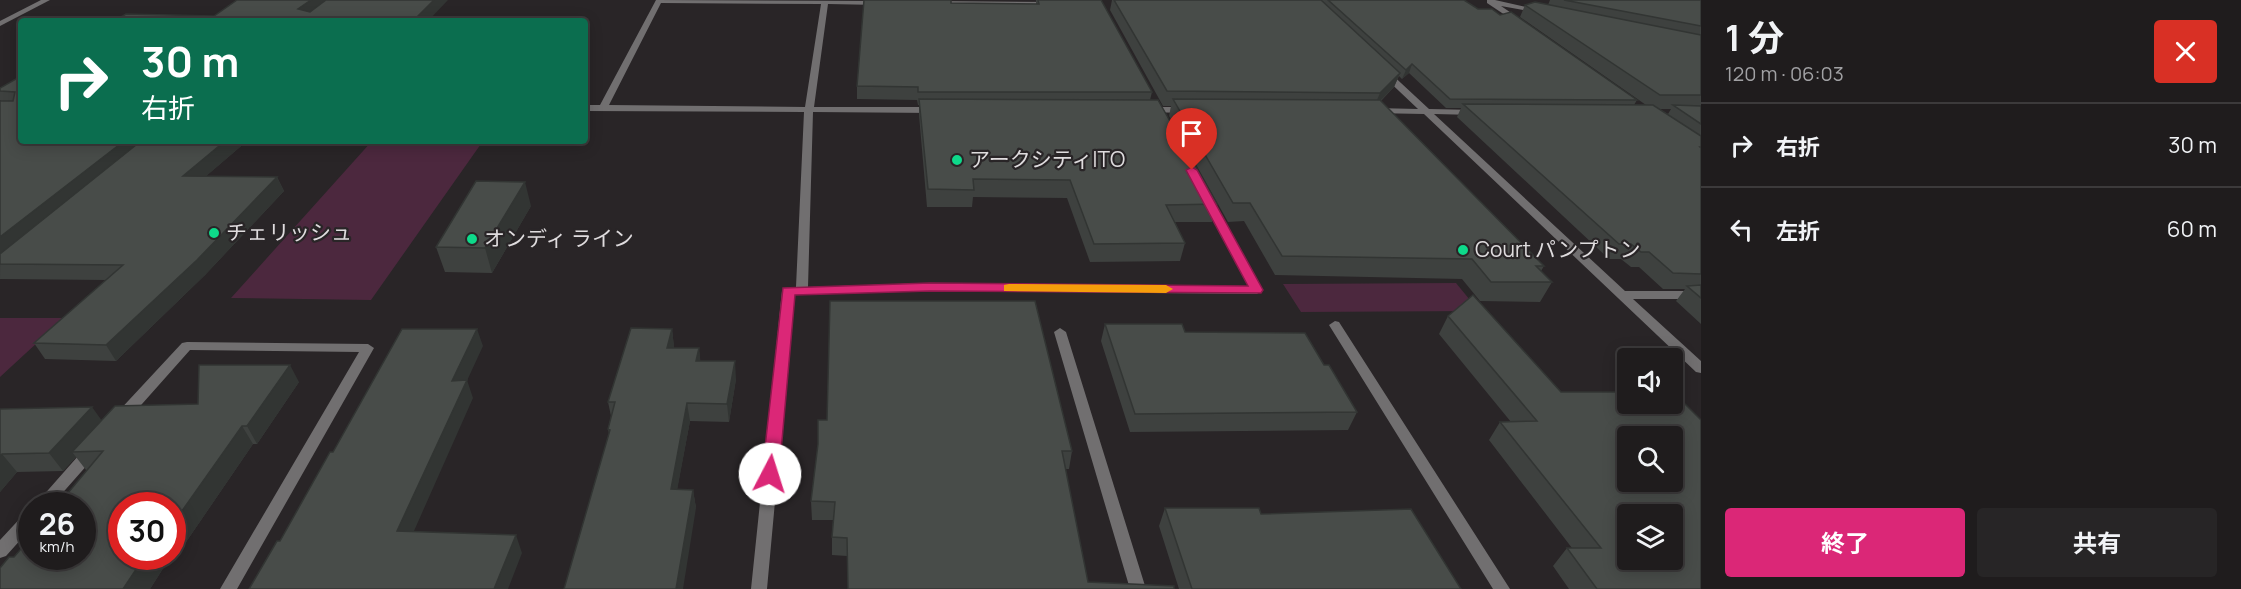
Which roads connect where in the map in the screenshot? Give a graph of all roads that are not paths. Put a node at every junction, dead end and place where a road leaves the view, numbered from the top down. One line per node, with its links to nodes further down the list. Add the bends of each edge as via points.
1 (46, 0): 8 (street)
2 (1488, 0): 7 (street); 9 (street)
3 (825, 2): 4 (street); 13 (street, via 659,1); 14 (street)
4 (894, 3)
5 (928, 3): 6 (street)
6 (1067, 4)
7 (1548, 13)
8 (0, 24)
9 (1527, 27)
10 (1376, 63): 19 (street)
11 (1157, 106): 16 (street); 17 (street); 21 (street)
12 (588, 108): 13 (street)
13 (603, 108): 14 (street)
14 (809, 109): 15 (street); 23 (street)
15 (950, 110)
16 (1136, 110)
17 (1194, 110)
18 (1367, 111): 19 (street)
19 (1425, 111): 20 (street); 24 (street)
20 (1483, 112)
21 (1165, 120)
22 (1203, 190): 23 (street, via 1257,290 930,287)
23 (802, 291): 35 (street, via 788,291)
24 (1621, 295): 25 (street); 28 (street)
25 (1701, 295)
26 (1335, 325): 37 (street)
27 (1060, 332): 36 (street)
28 (1701, 369)
29 (114, 426): 34 (street, via 187,346 368,348)
30 (98, 443): 31 (street)
31 (54, 492)
32 (18, 531): 33 (street)
33 (0, 551)
34 (228, 589)
35 (759, 589)
36 (1138, 589)
37 (1502, 589)

